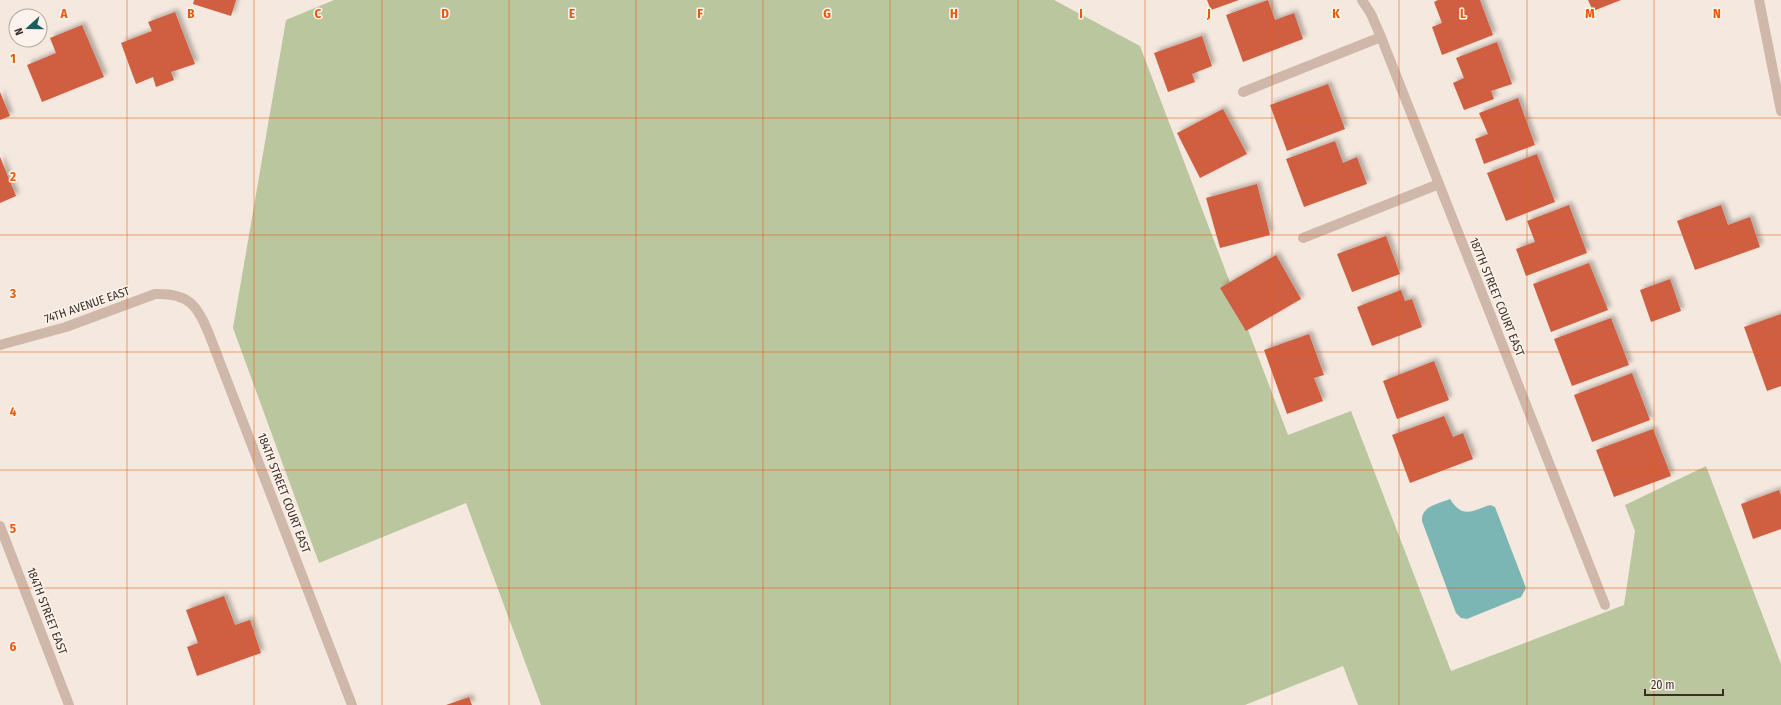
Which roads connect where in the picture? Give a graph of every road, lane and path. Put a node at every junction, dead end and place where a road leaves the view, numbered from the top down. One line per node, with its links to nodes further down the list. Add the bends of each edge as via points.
1 (1362, 0): 3 (street, 187TH STREET COURT EAST)
2 (1758, 0): 5 (street)
3 (1381, 37): 4 (street); 6 (street, 187TH STREET COURT EAST)
4 (1243, 92)
5 (1781, 111)
6 (1439, 184): 7 (street); 11 (street, 187TH STREET COURT EAST)
7 (1303, 238)
8 (183, 297): 9 (street, 74TH AVENUE EAST, via 155,294 66,327); 13 (street, 184TH STREET COURT EAST, via 196,306 204,322)
9 (0, 345)
10 (0, 526): 12 (street, 184TH STREET EAST)
11 (1606, 605)
12 (69, 705)
13 (352, 705)

